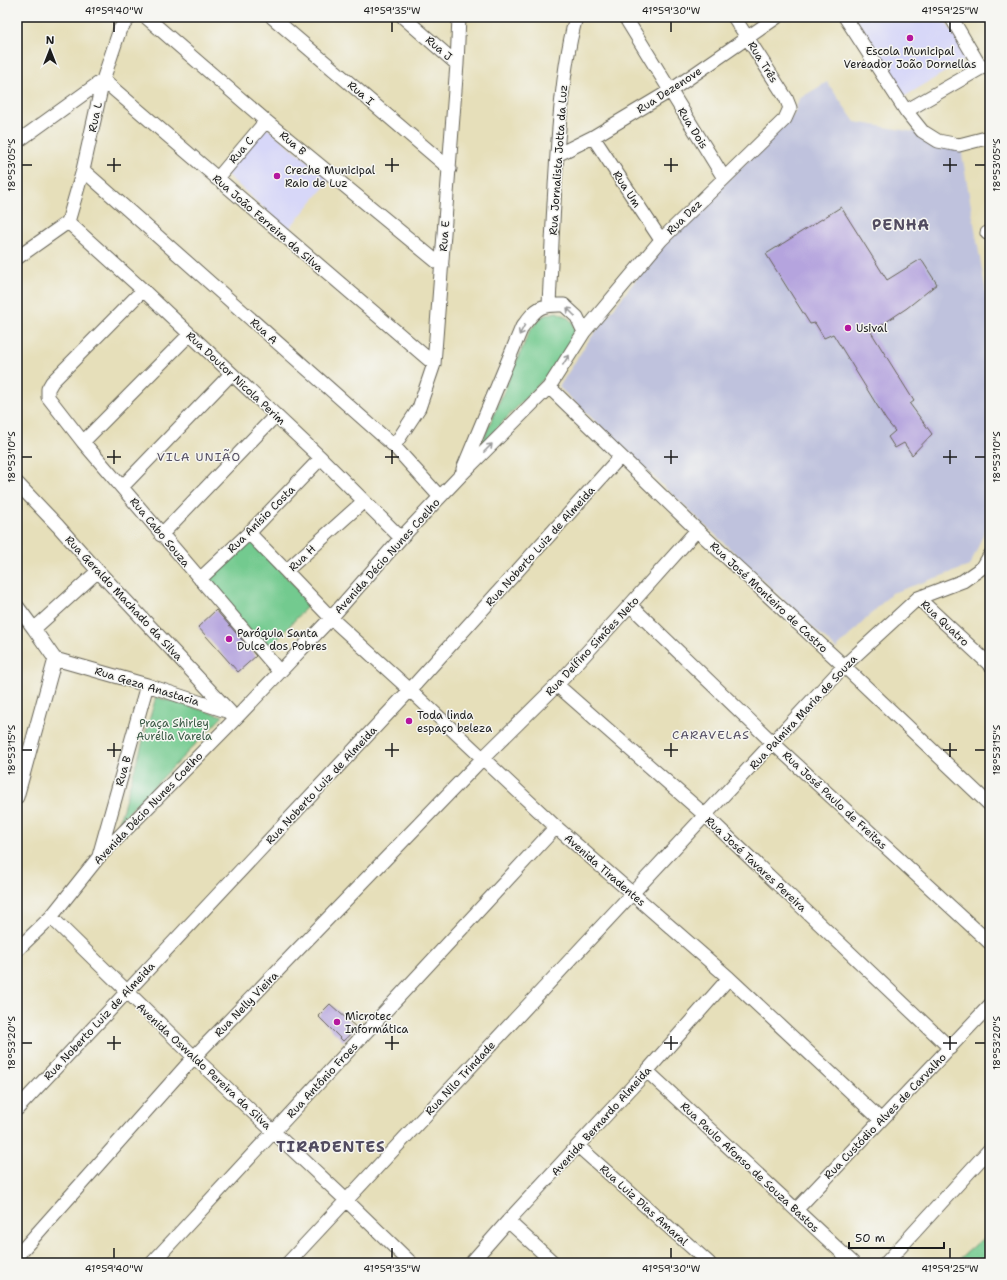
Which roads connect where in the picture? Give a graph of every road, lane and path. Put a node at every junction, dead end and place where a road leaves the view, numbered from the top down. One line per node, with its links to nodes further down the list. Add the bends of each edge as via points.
1 (130, 17): 15 (street, Rua L, via 120,29)
2 (146, 17): 19 (street, Rua B)
3 (272, 17): 24 (street, Rua I)
4 (403, 17): 13 (street, Rua J)
5 (459, 17): 13 (street, Rua E)
6 (576, 17): 23 (street, Rua Jornalista Jotta da Luz, via 563,86)
7 (625, 17): 16 (street, Rua Dois)
8 (734, 17): 12 (street, Rua Três)
9 (777, 17): 12 (street, Rua Dezenove)
10 (845, 17): 18 (street)
11 (951, 17): 14 (street)
12 (748, 37): 16 (street, Rua Dezenove); 17 (street, Rua Três)
13 (457, 64): 24 (street, Rua E)
14 (986, 67): 18 (street)
15 (103, 80): 22 (street); 25 (street, Rua L); 27 (street, Rua João Ferreira da Silva)
16 (670, 91): 20 (street, Rua Dezenove); 26 (street, Rua Dois)
17 (790, 108): 26 (street, Rua Dez, via 785,119)
18 (906, 111): 21 (street, via 922,131 938,141 959,145)
19 (266, 121): 27 (street, Rua C); 31 (street, Rua B)
20 (593, 137): 23 (street, Rua Dezenove); 29 (street, Rua Um)
21 (990, 137)
22 (17, 142)
23 (557, 155): 33 (street, Rua Jornalista Jotta da Luz)
24 (450, 168): 31 (street, Rua E)
25 (83, 170): 28 (street, Rua L); 41 (street, Rua A)
26 (724, 178): 29 (street, Rua Dez)
27 (217, 179): 36 (street, Rua João Ferreira da Silva)
28 (68, 222): 30 (street); 32 (street, Rua Doutor Nicola Perim)
29 (661, 240): 34 (street, Rua Dez)
30 (17, 258)
31 (442, 266): 36 (street, Rua E)
32 (143, 290): 35 (street, Rua Doutor Nicola Perim); 40 (street, Rua Cabo Souza, via 48,389 48,397)
33 (549, 304): 34 (street, one-way to 33, via 577,317 564,305); 44 (street, one-way to 44, via 535,311 522,327)
34 (584, 332): 38 (street, Rua Dez, one-way to 34)
35 (190, 334): 37 (street, Rua Doutor Nicola Perim); 40 (street)
36 (434, 364): 41 (street, Rua E, via 419,408)
37 (231, 374): 39 (street, Rua Doutor Nicola Perim); 46 (street)
38 (549, 387): 42 (street, Rua José Monteiro de Castro); 44 (street, Avenida Décio Nunes Coelho, one-way to 38)
39 (276, 415): 43 (street, Rua Doutor Nicola Perim); 51 (street)
40 (83, 442): 46 (street, Rua Cabo Souza)
41 (394, 446): 47 (street, Rua A)
42 (620, 457): 49 (street, Rua José Monteiro de Castro); 68 (street, Rua Noberto Luiz de Almeida)
43 (321, 458): 48 (street, Rua Doutor Nicola Perim); 50 (street, Rua Anísio Costa)
44 (461, 475): 47 (street, Avenida Décio Nunes Coelho)
45 (17, 483): 54 (street, Rua Geraldo Machado da Silva)
46 (122, 487): 51 (street, Rua Cabo Souza)
47 (440, 497): 52 (street, Avenida Décio Nunes Coelho)
48 (364, 501): 52 (street, Rua Doutor Nicola Perim); 55 (street, Rua H)
49 (696, 530): 58 (street, Rua Delfino Simões Neto); 64 (street, Rua José Monteiro de Castro)
50 (248, 532): 55 (street); 56 (street, Rua Anísio Costa)
51 (162, 535): 56 (street, Rua Cabo Souza)
52 (401, 538): 60 (street, Avenida Décio Nunes Coelho)
53 (990, 555): 57 (street, Rua Palmira Maria de Souza, via 983,568 962,581)
54 (98, 571): 61 (street); 69 (street, Rua Geraldo Machado da Silva)
55 (286, 572): 60 (street, Rua H)
56 (200, 579): 65 (street, Rua Cabo Souza)
57 (918, 598): 63 (street, Rua Quatro); 64 (street, Rua Palmira Maria de Souza)
58 (630, 605): 67 (street, Rua Delfino Simões Neto); 70 (street, Rua José Paulo de Freitas)
59 (17, 606): 61 (street)
60 (331, 618): 65 (street, Avenida Décio Nunes Coelho); 68 (street, Avenida Tiradentes)
61 (34, 629): 62 (street)
62 (55, 658): 66 (street, Rua Geza Anastacia); 72 (street)
63 (990, 665)
64 (844, 666): 70 (street, Rua Palmira Maria de Souza); 73 (street, Rua José Monteiro de Castro)
65 (279, 671): 69 (street, Avenida Décio Nunes Coelho)
66 (147, 685): 69 (street, Rua Geza Anastacia); 76 (street, Rua B)
67 (557, 685): 71 (street, Rua Delfino Simões Neto); 74 (street, Rua José Tavares Pereira)
68 (410, 690): 71 (street, Avenida Tiradentes); 82 (street, Rua Noberto Luiz de Almeida)
69 (235, 714): 76 (street, Avenida Décio Nunes Coelho)
70 (773, 743): 74 (street, Rua Palmira Maria de Souza); 79 (street, Rua José Paulo de Freitas)
71 (483, 758): 75 (street, Avenida Tiradentes); 85 (street, Rua Nelly Vieira)
72 (17, 797)
73 (990, 805)
74 (706, 816): 77 (street, Rua Palmira Maria de Souza); 84 (street, Rua José Tavares Pereira)
75 (556, 827): 77 (street, Avenida Tiradentes); 89 (street, Rua Antônio Froes)
76 (98, 858): 78 (street, Avenida Décio Nunes Coelho)
77 (633, 894): 81 (street, Avenida Tiradentes); 92 (street, Rua Nilo Trindade)
78 (51, 917): 80 (street, Avenida Décio Nunes Coelho); 82 (street, Avenida Oswaldo Pereira da Silva)
79 (990, 943)
80 (17, 950)
81 (729, 978): 86 (street, Avenida Bernardo Almeida); 88 (street, Avenida Tiradentes)
82 (127, 992): 85 (street, Avenida Oswaldo Pereira da Silva); 87 (street, Rua Noberto Luiz de Almeida)
83 (990, 1005): 84 (street, Rua Custódio Alves de Carvalho)
84 (950, 1048): 88 (street, Rua Custódio Alves de Carvalho)
85 (194, 1057): 89 (street, Avenida Oswaldo Pereira da Silva); 95 (street, Rua Nelly Vieira)
86 (647, 1071): 90 (street, Avenida Bernardo Almeida); 93 (street, Rua Paulo Afonso de Souza Bastos)
87 (17, 1109)
88 (882, 1120): 93 (street, Rua Custódio Alves de Carvalho)
89 (274, 1132): 92 (street, Avenida Oswaldo Pereira da Silva); 96 (street, Rua Antônio Froes)
90 (578, 1146): 94 (street, Avenida Bernardo Almeida); 101 (street, Rua Luiz Dias Amaral)
91 (990, 1149): 103 (street)
92 (346, 1200): 97 (street, Rua Nilo Trindade); 98 (street, Avenida Oswaldo Pereira da Silva)
93 (796, 1210): 102 (street, Rua Paulo Afonso de Souza Bastos)
94 (508, 1221): 99 (street, Avenida Bernardo Almeida); 100 (street)
95 (17, 1256)
96 (152, 1263)
97 (288, 1263)
98 (411, 1263)
99 (471, 1263)
100 (554, 1263)
101 (710, 1263)
102 (853, 1263)
103 (886, 1263)

